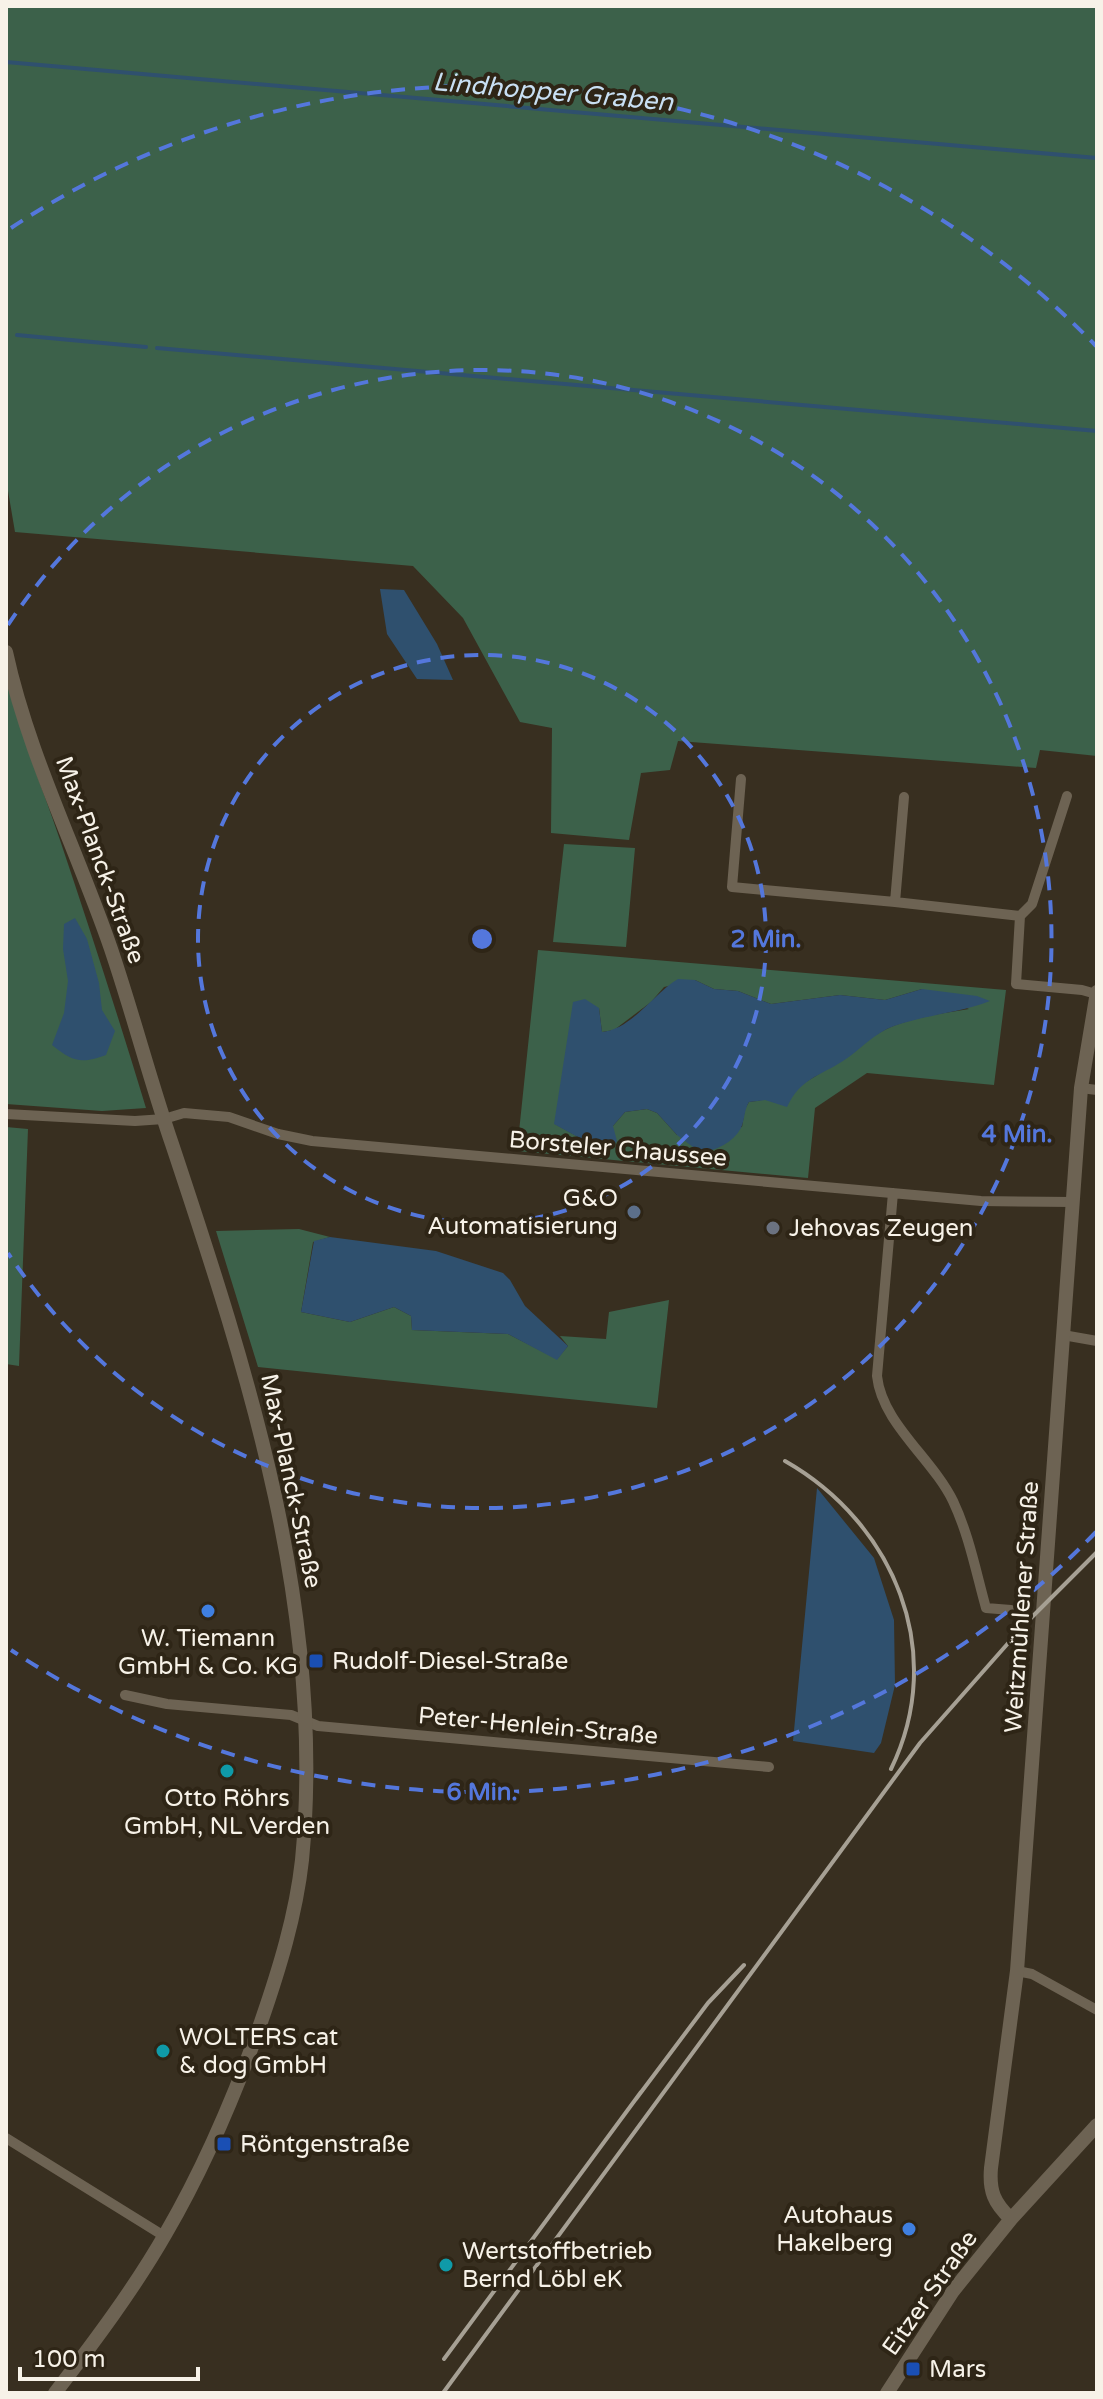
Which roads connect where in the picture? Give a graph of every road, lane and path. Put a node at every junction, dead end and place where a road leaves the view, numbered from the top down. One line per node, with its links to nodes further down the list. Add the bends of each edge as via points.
1 (6, 652): 11 (street, Max-Planck-Straße, via 18,701 88,883)
2 (741, 779): 5 (street, via 732,887)
3 (1067, 796): 6 (street, via 1032,904)
4 (904, 797): 5 (street)
5 (895, 902): 6 (street)
6 (1020, 916): 7 (street, via 1016,984)
7 (1097, 993): 8 (street, Weitzmühlener Straße)
8 (1081, 1088): 9 (street); 13 (street, Weitzmühlener Straße)
9 (1097, 1090)
10 (6, 1114): 11 (street, Borsteler Chaussee)
11 (164, 1119): 12 (street, Borsteler Chaussee, via 184,1113 229,1117 312,1141); 18 (street, Max-Planck-Straße, via 238,1346 278,1501 296,1613)
12 (893, 1193): 13 (street, Borsteler Chaussee); 16 (street, via 879,1392 953,1501 986,1608)
13 (1073, 1202): 14 (street, Weitzmühlener Straße)
14 (1063, 1335): 15 (street); 20 (street, Weitzmühlener Straße)
15 (1097, 1341)
16 (1011, 1610)
17 (125, 1695): 18 (street)
18 (305, 1720): 19 (street, Peter-Henlein-Straße, via 333,1728); 25 (street, Max-Planck-Straße, via 301,1863 272,1991 237,2088)
19 (769, 1767)
20 (1017, 1971): 21 (street); 24 (street, Weitzmühlener Straße, via 989,2184 997,2206)
21 (1097, 2010)
22 (1097, 2125): 24 (street, Eitzer Straße)
23 (6, 2138): 25 (street)
24 (1011, 2219): 27 (street, Eitzer Straße, via 953,2291)
25 (164, 2236): 26 (street, Max-Planck-Straße)
26 (55, 2393)
27 (887, 2393)

